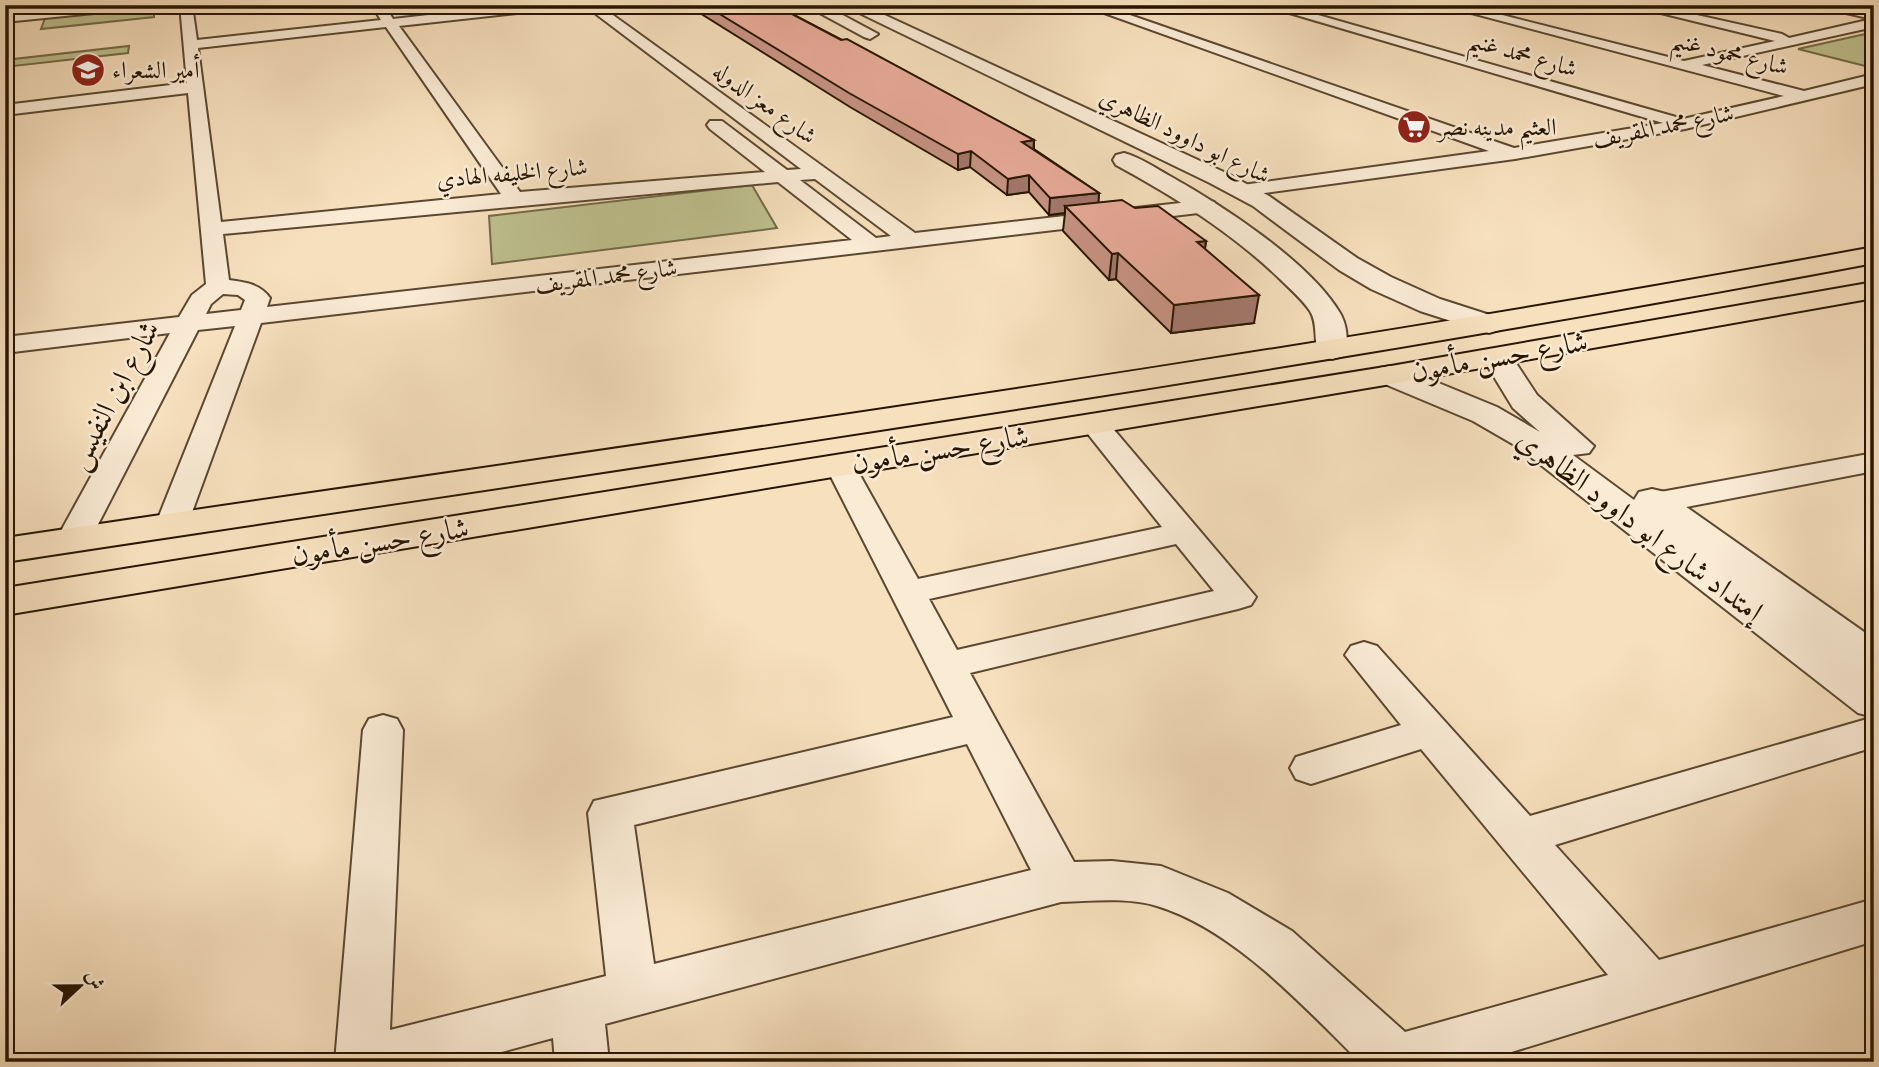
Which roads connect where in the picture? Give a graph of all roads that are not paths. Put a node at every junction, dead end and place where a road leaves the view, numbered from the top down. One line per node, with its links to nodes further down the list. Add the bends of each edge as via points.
1 (10, 5): 17 (street)
2 (134, 5): 17 (street)
3 (186, 5): 20 (street)
4 (440, 5): 15 (street)
5 (553, 5): 15 (street)
6 (562, 5): 19 (street)
7 (590, 5): 37 (street, شارع معز الدوله)
8 (812, 5): 26 (street)
9 (850, 5): 24 (street, شارع ابو داوود الظاهري)
10 (1268, 5): 33 (street, شارع محمد غنيم)
11 (1447, 5): 22 (street, شارع محمود غنيم)
12 (1634, 5): 21 (street)
13 (1818, 5): 16 (street)
14 (1080, 8): 35 (street); 36 (street)
15 (384, 13): 20 (street); 40 (street)
16 (1874, 16)
17 (5, 17)
18 (1874, 23): 21 (street)
19 (595, 31)
20 (190, 39): 25 (street)
21 (1793, 41): 22 (street)
22 (1682, 65): 28 (street, شارع محمود غنيم)
23 (1874, 79): 28 (street, شارع محمد المقريف)
24 (1017, 83): 26 (street); 39 (street, شارع ابو داوود الظاهري)
25 (195, 87): 30 (street); 42 (street)
26 (982, 89): 31 (street)
27 (1874, 95): 29 (street, شارع محمد المقريف)
28 (1806, 96): 29 (street, شارع محمود غنيم); 33 (street, شارع محمد المقريف)
29 (1838, 104): 36 (street, شارع محمد المقريف, via 1714,133 1543,163)
30 (5, 110)
31 (1029, 112)
32 (705, 116): 38 (street, شارع معز الدوله)
33 (1685, 124): 36 (street, شارع محمد المقريف)
34 (1111, 153): 41 (street, شارع ابو داوود الظاهري)
35 (1481, 157): 36 (street, شارع محمد المقريف); 39 (street, شارع محمد المقريف)
36 (1513, 161): 39 (street, شارع محمد المقريف)
37 (819, 173): 38 (street, شارع الخليفه الهادي); 43 (street, شارع معز الدوله)
38 (781, 175): 40 (street, شارع الخليفه الهادي); 44 (street, شارع معز الدوله)
39 (1251, 196): 46 (street, شارع ابو داوود الظاهري)
40 (514, 199): 42 (street, شارع الخليفه الهادي)
41 (1198, 200): 43 (street, شارع محمد المقريف); 47 (street, شارع ابو داوود الظاهري)
42 (211, 229): 49 (street)
43 (903, 235): 44 (street, شارع محمد المقريف)
44 (864, 239): 50 (street, شارع محمد المقريف)
45 (1874, 255): 52 (main road, شارع حسن مأمون)
46 (1348, 264): 47 (street, via 1347,271 1331,278); 52 (street, شارع ابو داوود الظاهري)
47 (1291, 274): 54 (street, شارع ابو داوود الظاهري, via 1323,309 1330,323)
48 (1874, 290): 52 (main road, شارع حسن مأمون)
49 (201, 305): 50 (street, شارع محمد المقريف); 50 (street, via 244,289); 51 (street, شارع محمد المقريف); 53 (street, شارع محمد المقريف); 63 (street, شارع ابن النفيس)
50 (255, 308): 61 (street)
51 (5, 325)
52 (1493, 341): 54 (main road, شارع حسن مأمون); 55 (main road, شارع حسن مأمون); 56 (street, إمتداد شارع ابو داوود الظاهري)
53 (5, 345)
54 (1332, 350): 61 (main road, شارع حسن مأمون)
55 (1391, 375): 56 (street, إمتداد شارع ابو داوود الظاهري); 57 (main road, شارع حسن مأمون)
56 (1524, 421): 60 (street, إمتداد شارع ابو داوود الظاهري); 70 (street, إمتداد شارع ابو داوود الظاهري, via 1530,440)
57 (1094, 424): 59 (main road, شارع حسن مأمون); 62 (street)
58 (1873, 463): 60 (street)
59 (840, 465): 65 (street); 66 (main road, شارع حسن مأمون)
60 (1655, 503): 68 (street, إمتداد شارع ابو داوود الظاهري)
61 (171, 526): 63 (main road, شارع حسن مأمون)
62 (1184, 533): 65 (street); 69 (street, via 1238,597)
63 (73, 540): 64 (main road, شارع حسن مأمون)
64 (5, 550)
65 (907, 593): 69 (street)
66 (5, 602)
67 (1364, 655): 73 (street)
68 (1874, 661)
69 (946, 666): 71 (street)
70 (1874, 701)
71 (978, 726): 77 (street); 80 (street, via 610,813)
72 (383, 730): 83 (street)
73 (1430, 731): 75 (street); 76 (street)
74 (1874, 732): 76 (street)
75 (1311, 768)
76 (1521, 837): 79 (street)
77 (1061, 881): 80 (street); 82 (street, via 1161,886 1211,908 1275,947)
78 (1874, 919): 79 (street)
79 (1649, 986): 82 (street)
80 (633, 991): 81 (street)
81 (577, 1006): 83 (street); 84 (street)
82 (1395, 1061)
83 (365, 1062)
84 (582, 1062)

